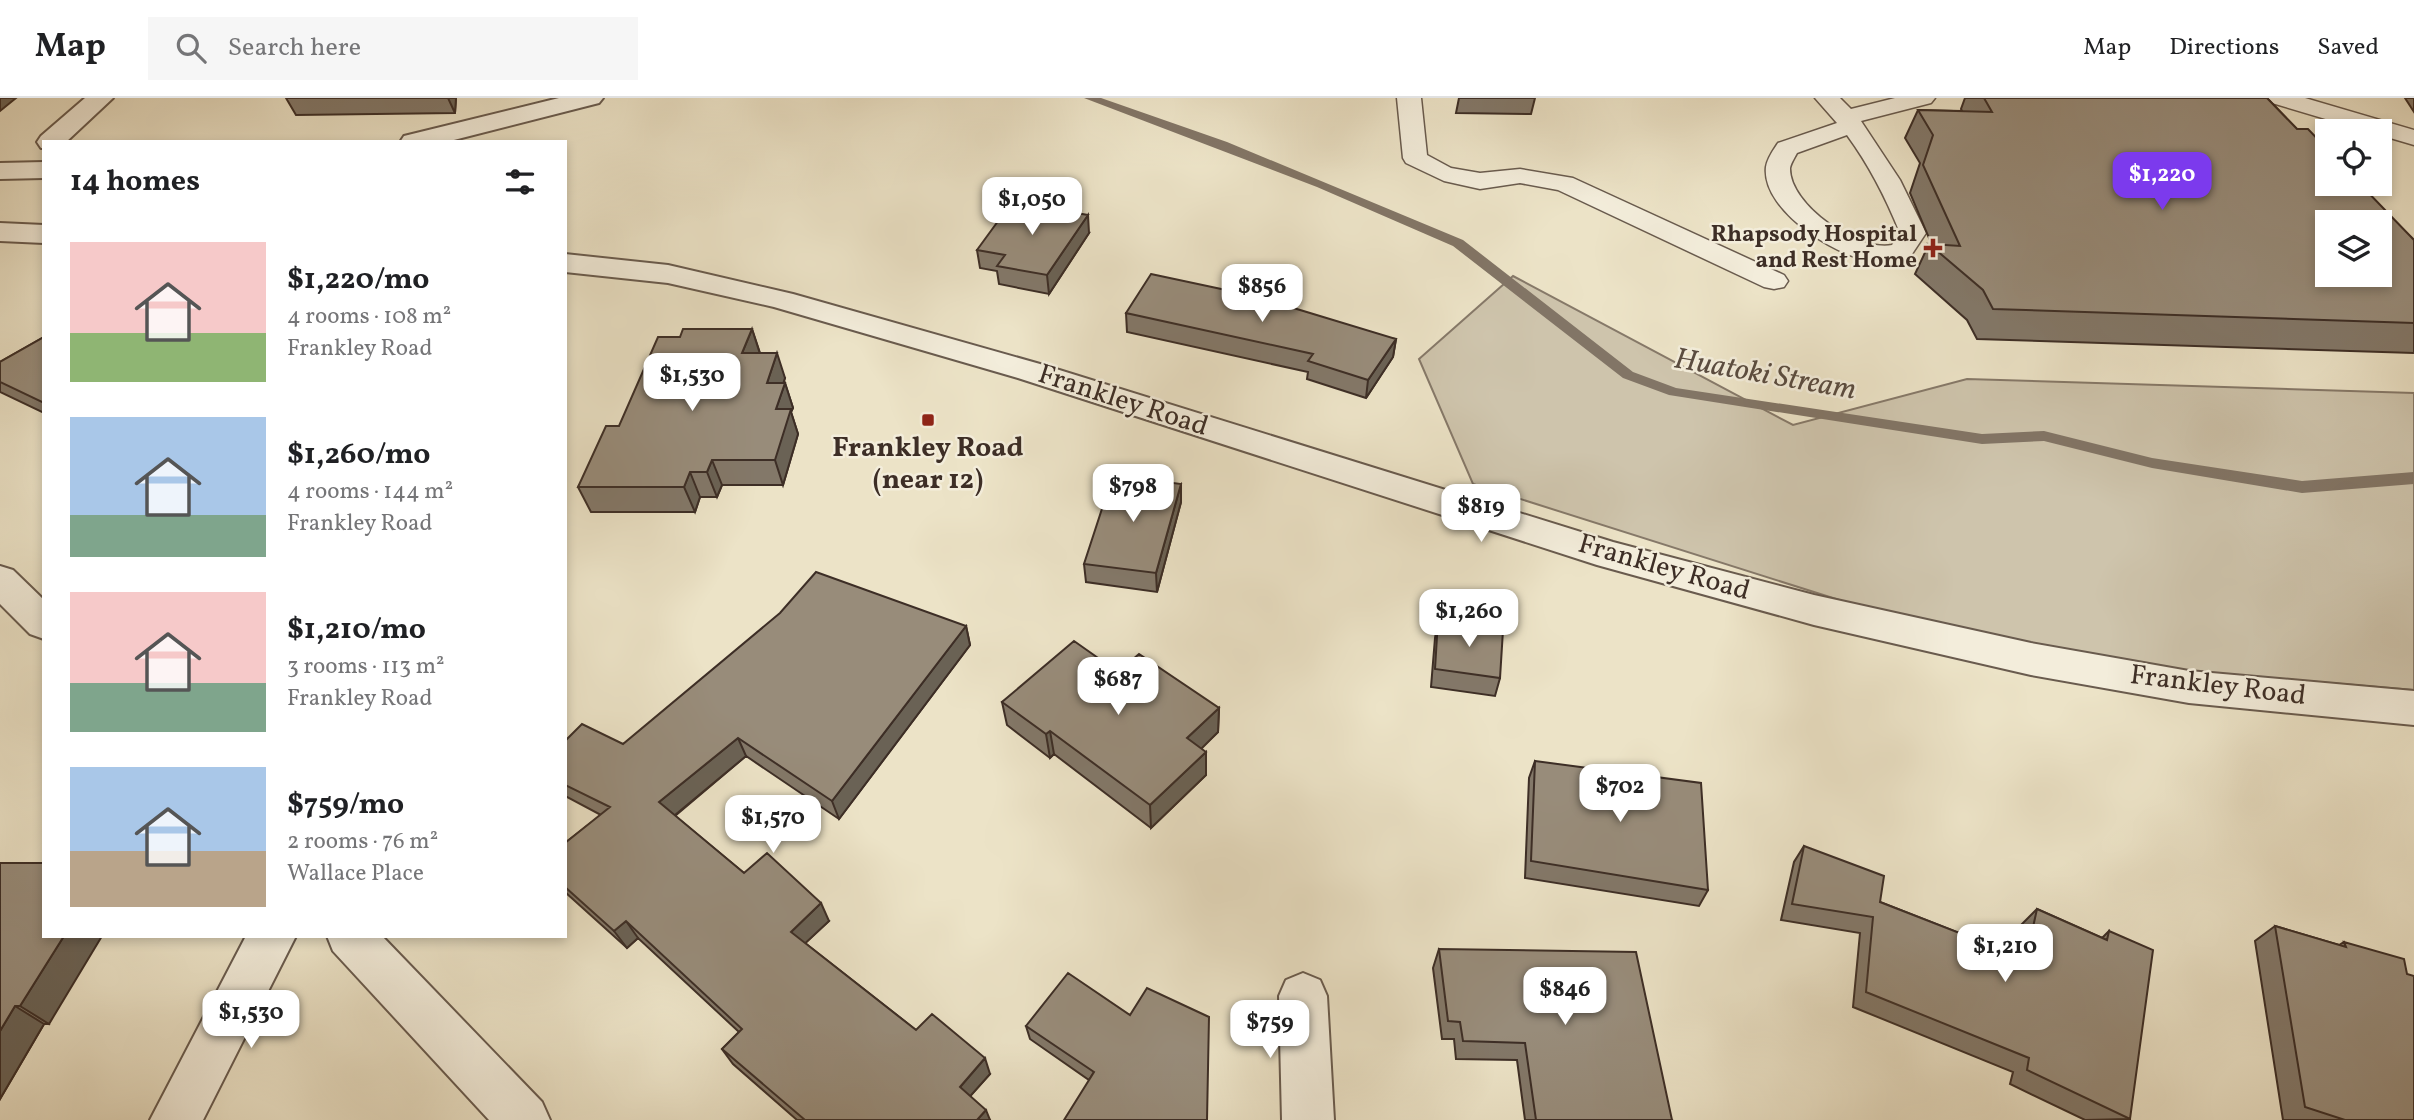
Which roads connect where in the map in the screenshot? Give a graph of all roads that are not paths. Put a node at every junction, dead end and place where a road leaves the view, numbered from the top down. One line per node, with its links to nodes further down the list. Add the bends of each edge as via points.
1 (100, 98): 10 (street)
2 (590, 98): 7 (street)
3 (1409, 98): 17 (lane, via 1415,158 1444,174 1480,181 1520,176 1564,183)
4 (1827, 98): 8 (lane)
5 (1923, 98): 8 (lane)
6 (2280, 98): 9 (lane)
7 (544, 104): 11 (street)
8 (1851, 122): 8 (lane, via 1787,148 1778,167 1785,194 1815,227 1850,249 1900,252 1913,233 1907,215)
9 (2414, 138)
10 (52, 140)
11 (420, 140)
12 (42, 149): 13 (street)
13 (20, 170)
14 (0, 232): 15 (street)
15 (42, 234)
16 (567, 263): 20 (street, Frankley Road, via 668,274 782,300 1029,371 1610,555 1814,610 2031,659 2189,687)
17 (1774, 281)
18 (0, 580): 19 (street)
19 (42, 623)
20 (2414, 708)
21 (271, 938): 24 (street)
22 (352, 938): 25 (street)
23 (1303, 996): 26 (street)
24 (176, 1120)
25 (524, 1120)
26 (1308, 1120)

